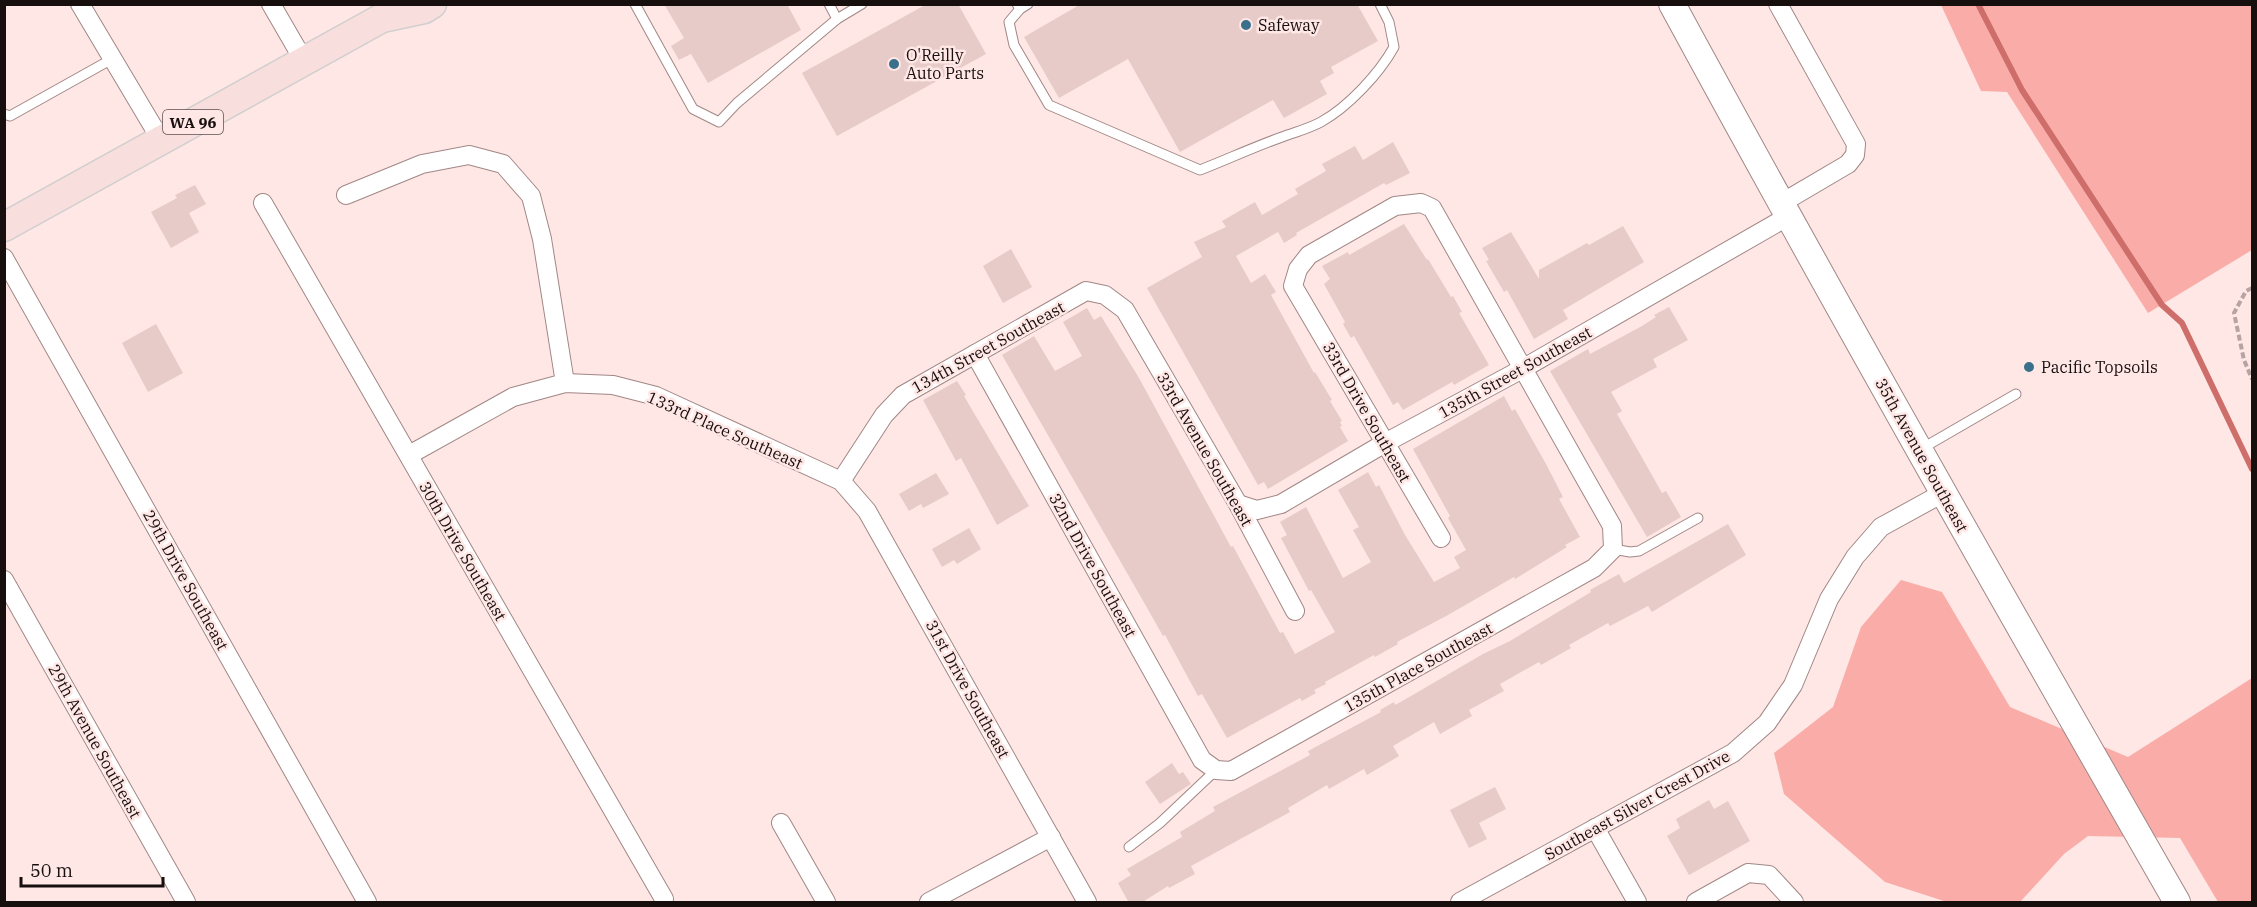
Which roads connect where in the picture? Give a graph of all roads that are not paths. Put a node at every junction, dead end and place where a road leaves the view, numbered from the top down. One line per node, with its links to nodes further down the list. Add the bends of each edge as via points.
1 (80, 4): 13 (street)
2 (271, 4): 14 (street)
3 (432, 4): 11 (main road, WA 96, via 424,9)
4 (635, 4): 12 (lane, via 693,109 718,122)
5 (829, 4): 12 (lane)
6 (862, 4): 12 (lane)
7 (1380, 4): 10 (lane, via 1394,47 1384,66 1361,91 1323,121 1303,131 1200,170 1049,105 1012,38 1009,22)
8 (1672, 4): 19 (street, 35th Avenue Southeast)
9 (1778, 4): 19 (street, 135th Street Southeast, via 1856,144 1855,155 1848,164)
10 (1022, 6)
11 (387, 11): 14 (main road, WA 96)
12 (837, 19)
13 (112, 59): 15 (lane, via 10,116); 16 (street)
14 (304, 61): 16 (main road, WA 96)
15 (4, 114)
16 (161, 140): 20 (main road, WA 96)
17 (346, 195): 25 (street, via 422,164 469,155 503,164 531,196 542,239)
18 (263, 203): 29 (street, 30th Drive Southeast)
19 (1784, 211): 24 (street, 135th Street Southeast); 28 (street, 35th Avenue Southeast)
20 (4, 227)
21 (4, 258): 45 (street, 29th Drive Southeast)
22 (1105, 295): 23 (street, 134th Street Southeast, via 1086,291); 32 (street, 33rd Avenue Southeast, via 1125,310)
23 (975, 354): 30 (street, 134th Street Southeast, via 903,395 884,415); 38 (street, 32nd Drive Southeast, via 1202,760)
24 (1524, 368): 27 (street, 135th Street Southeast); 27 (street, 33rd Drive Southeast, via 1432,208 1421,203 1395,206 1309,255 1298,269 1293,286); 35 (street, via 1612,526)
25 (565, 383): 29 (street, 133rd Place Southeast, via 513,397); 30 (street, 133rd Place Southeast, via 613,385 656,396)
26 (2016, 394): 28 (lane)
27 (1385, 443): 32 (street, 135th Street Southeast, via 1281,504 1257,510); 34 (street, 33rd Drive Southeast)
28 (1919, 451): 31 (street, 35th Avenue Southeast)
29 (409, 455): 43 (street, 30th Drive Southeast)
30 (841, 482): 41 (street, 31st Drive Southeast, via 867,511)
31 (1943, 493): 40 (street, Southeast Silver Crest Drive, via 1881,527 1855,557 1829,599 1793,685 1767,723 1733,753); 53 (street, 35th Avenue Southeast)
32 (1238, 504): 37 (street, 33rd Avenue Southeast)
33 (1698, 518): 35 (lane, via 1639,551)
34 (1441, 538)
35 (1613, 549): 38 (street, 135th Place Southeast, via 1594,568 1231,771)
36 (4, 580): 44 (street, 29th Avenue Southeast)
37 (1295, 611)
38 (1216, 770): 42 (lane)
39 (781, 823): 46 (street)
40 (1595, 828): 49 (street, Southeast Silver Crest Drive); 50 (street)
41 (1051, 837): 47 (street); 48 (street, 31st Drive Southeast)
42 (1129, 847)
43 (663, 899)
44 (186, 903)
45 (367, 903)
46 (826, 903)
47 (929, 903)
48 (1087, 903)
49 (1460, 903)
50 (1637, 903)
51 (1696, 903): 52 (street, via 1748,873 1769,875)
52 (1794, 903)
53 (2177, 903)

